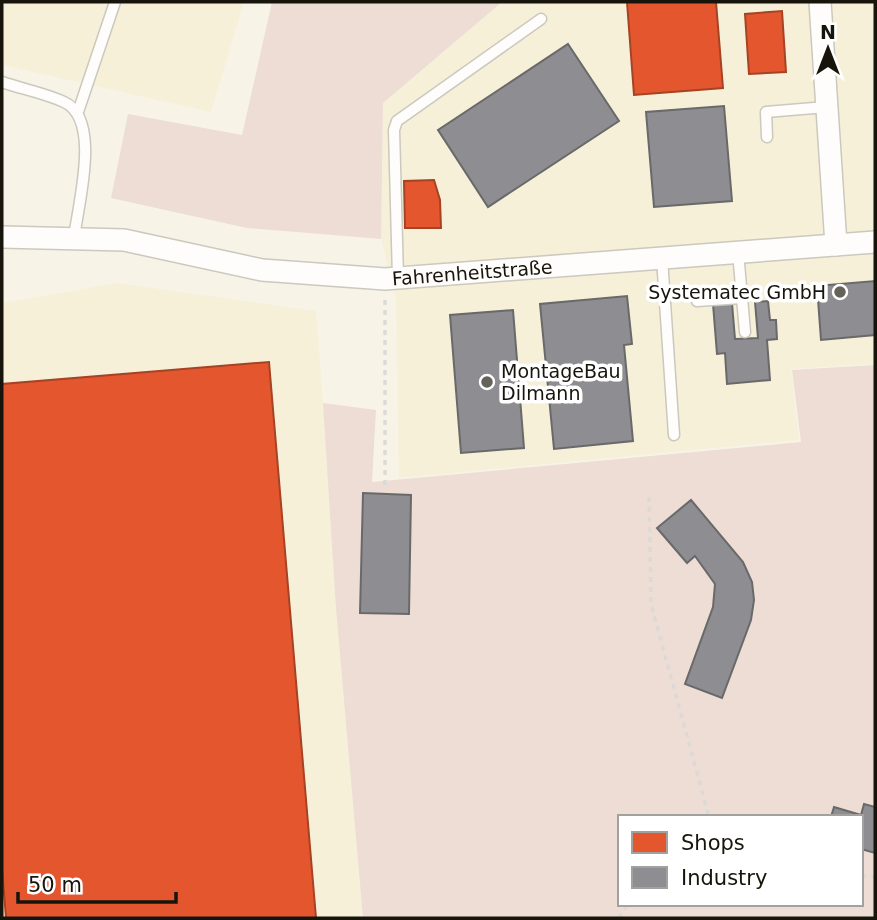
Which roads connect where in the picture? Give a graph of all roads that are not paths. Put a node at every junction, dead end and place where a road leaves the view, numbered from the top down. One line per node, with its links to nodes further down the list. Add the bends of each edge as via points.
1 (115, 2): 6 (lane)
2 (820, 2): 5 (street)
3 (541, 19): 14 (lane, via 397,121)
4 (2, 82): 6 (lane, via 65,102)
5 (827, 107): 7 (lane, via 766,112); 11 (street)
6 (79, 112): 9 (lane, via 86,141)
7 (767, 137)
8 (2, 237): 9 (street, Fahrenheitstraße)
9 (74, 238): 14 (street, Fahrenheitstraße, via 124,240 262,270)
10 (875, 242): 11 (street, Fahrenheitstraße)
11 (836, 245): 12 (street, Fahrenheitstraße)
12 (738, 252): 13 (street, Fahrenheitstraße); 15 (lane)
13 (662, 258): 14 (street, Fahrenheitstraße); 18 (lane)
14 (391, 278)
15 (742, 298): 16 (lane); 17 (lane)
16 (697, 301)
17 (745, 332)
18 (674, 435)

